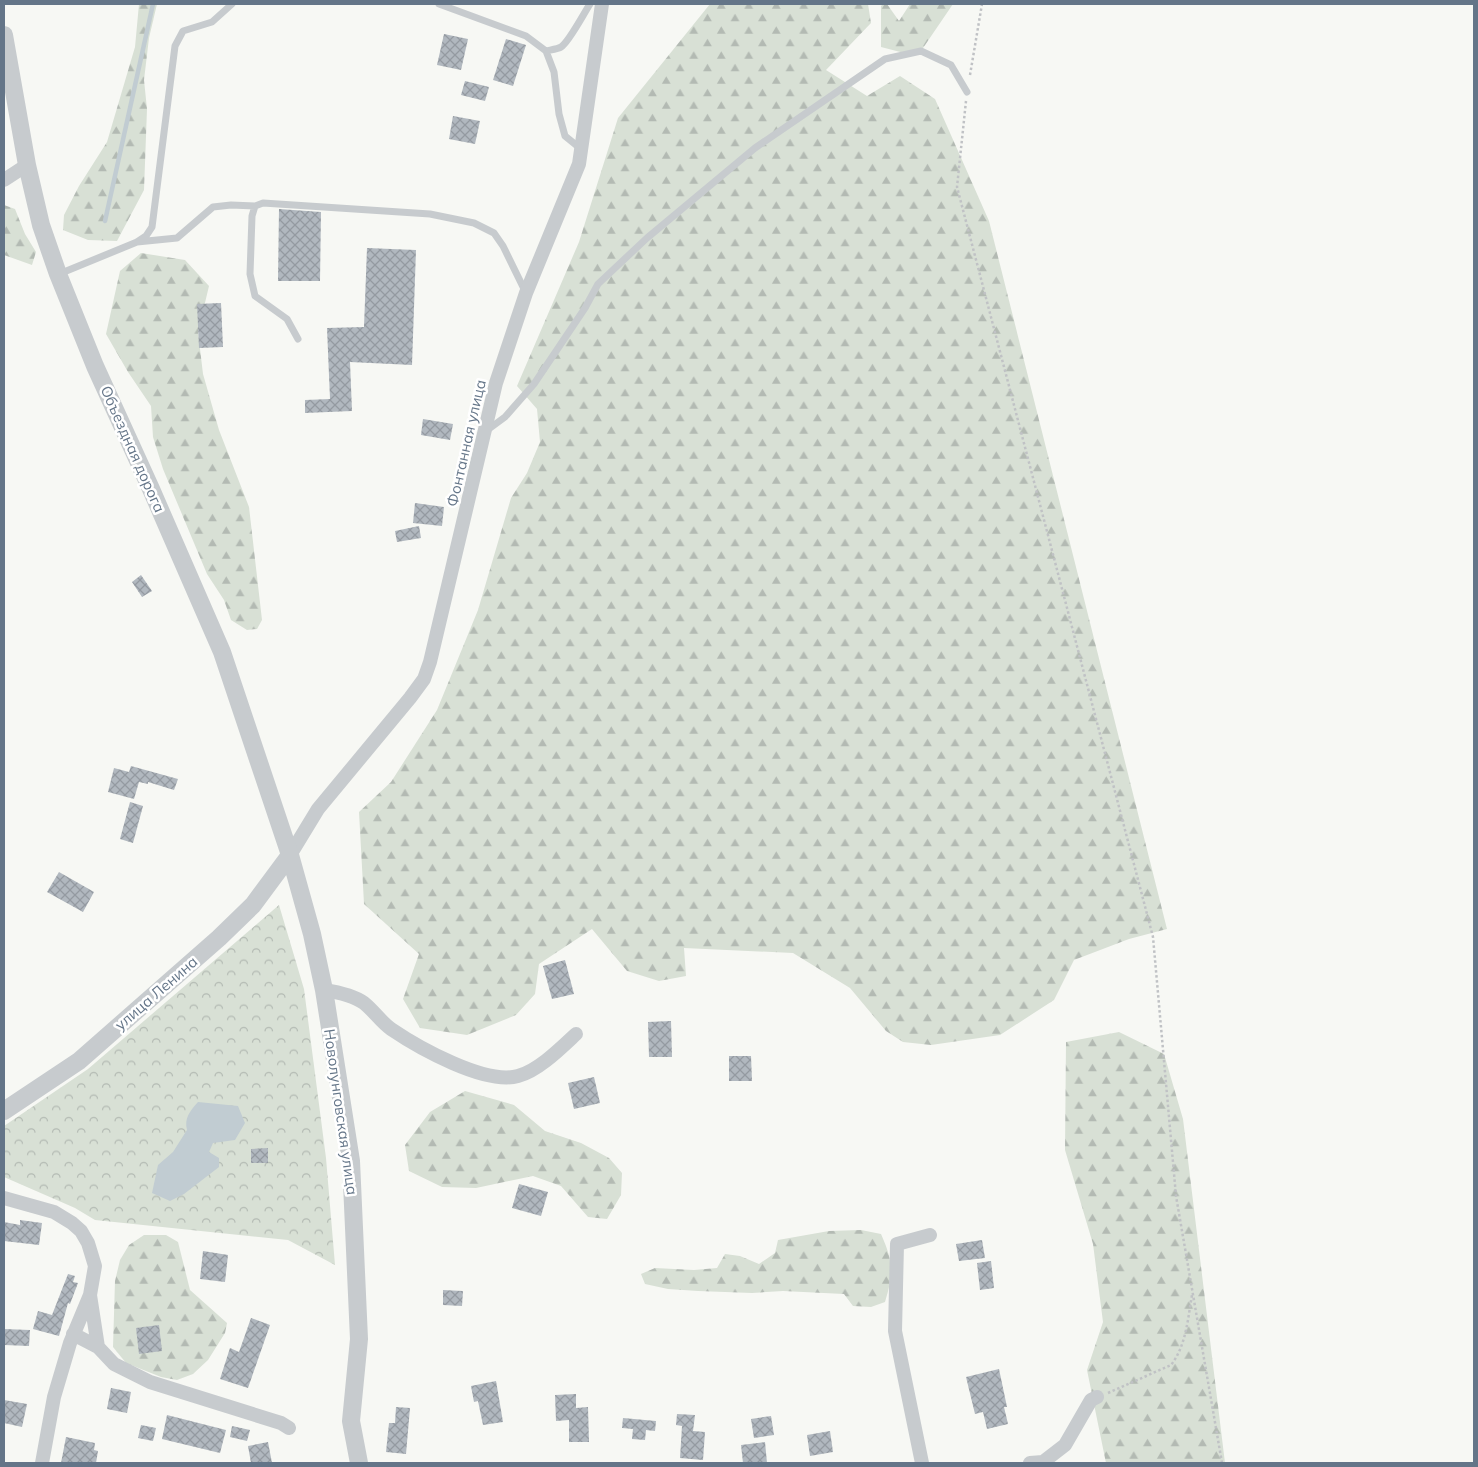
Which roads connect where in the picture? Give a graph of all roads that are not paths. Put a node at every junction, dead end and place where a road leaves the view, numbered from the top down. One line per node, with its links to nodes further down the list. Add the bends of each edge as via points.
1 (232, 4): 12 (lane, via 212,22 183,31 174,46 152,227)
2 (439, 4): 6 (lane, via 526,36)
3 (590, 4): 6 (lane, via 562,47)
4 (602, 4): 8 (street, Фонтанная улица)
5 (4, 35): 9 (street, Объездная дорога)
6 (546, 51): 8 (lane, via 554,72 565,136)
7 (967, 92): 16 (lane, via 951,65 921,51 885,59 755,148 647,238 598,284 534,384 505,417)
8 (581, 150): 14 (street, Фонтанная улица, via 579,164)
9 (27, 165): 10 (street); 13 (street, Объездная дорога, via 41,225)
10 (4, 180)
11 (255, 206): 12 (lane, via 213,206 176,238); 14 (lane, via 263,203 430,214 474,223 494,233); 15 (lane, via 250,274 255,296 287,319)
12 (137, 242): 13 (lane)
13 (58, 274): 17 (street, Объездная дорога, via 95,366 222,652)
14 (526, 293): 16 (street, Фонтанная улица, via 496,382)
15 (298, 339)
16 (485, 431): 17 (street, Фонтанная улица, via 424,679 318,809)
17 (290, 855): 18 (street, Новолунговская улица); 20 (street, улица Ленина, via 253,905 218,938 79,1061)
18 (324, 990): 19 (street, via 340,992 363,1002 390,1028 419,1046 489,1076 519,1076 535,1068); 29 (street, Новолунговская улица, via 351,1162 359,1339 351,1421)
19 (576, 1034)
20 (4, 1111)
21 (4, 1198): 23 (street, via 54,1212 81,1232 95,1266)
22 (930, 1235): 30 (street, via 897,1244 896,1332)
23 (90, 1295): 24 (street); 25 (street)
24 (73, 1334): 25 (street); 28 (street, via 54,1397)
25 (98, 1347): 27 (street, via 114,1364 150,1382)
26 (1097, 1397): 31 (street, via 1091,1400 1065,1445 1043,1462)
27 (289, 1428)
28 (42, 1463)
29 (359, 1463)
30 (922, 1463)
31 (1030, 1463)

